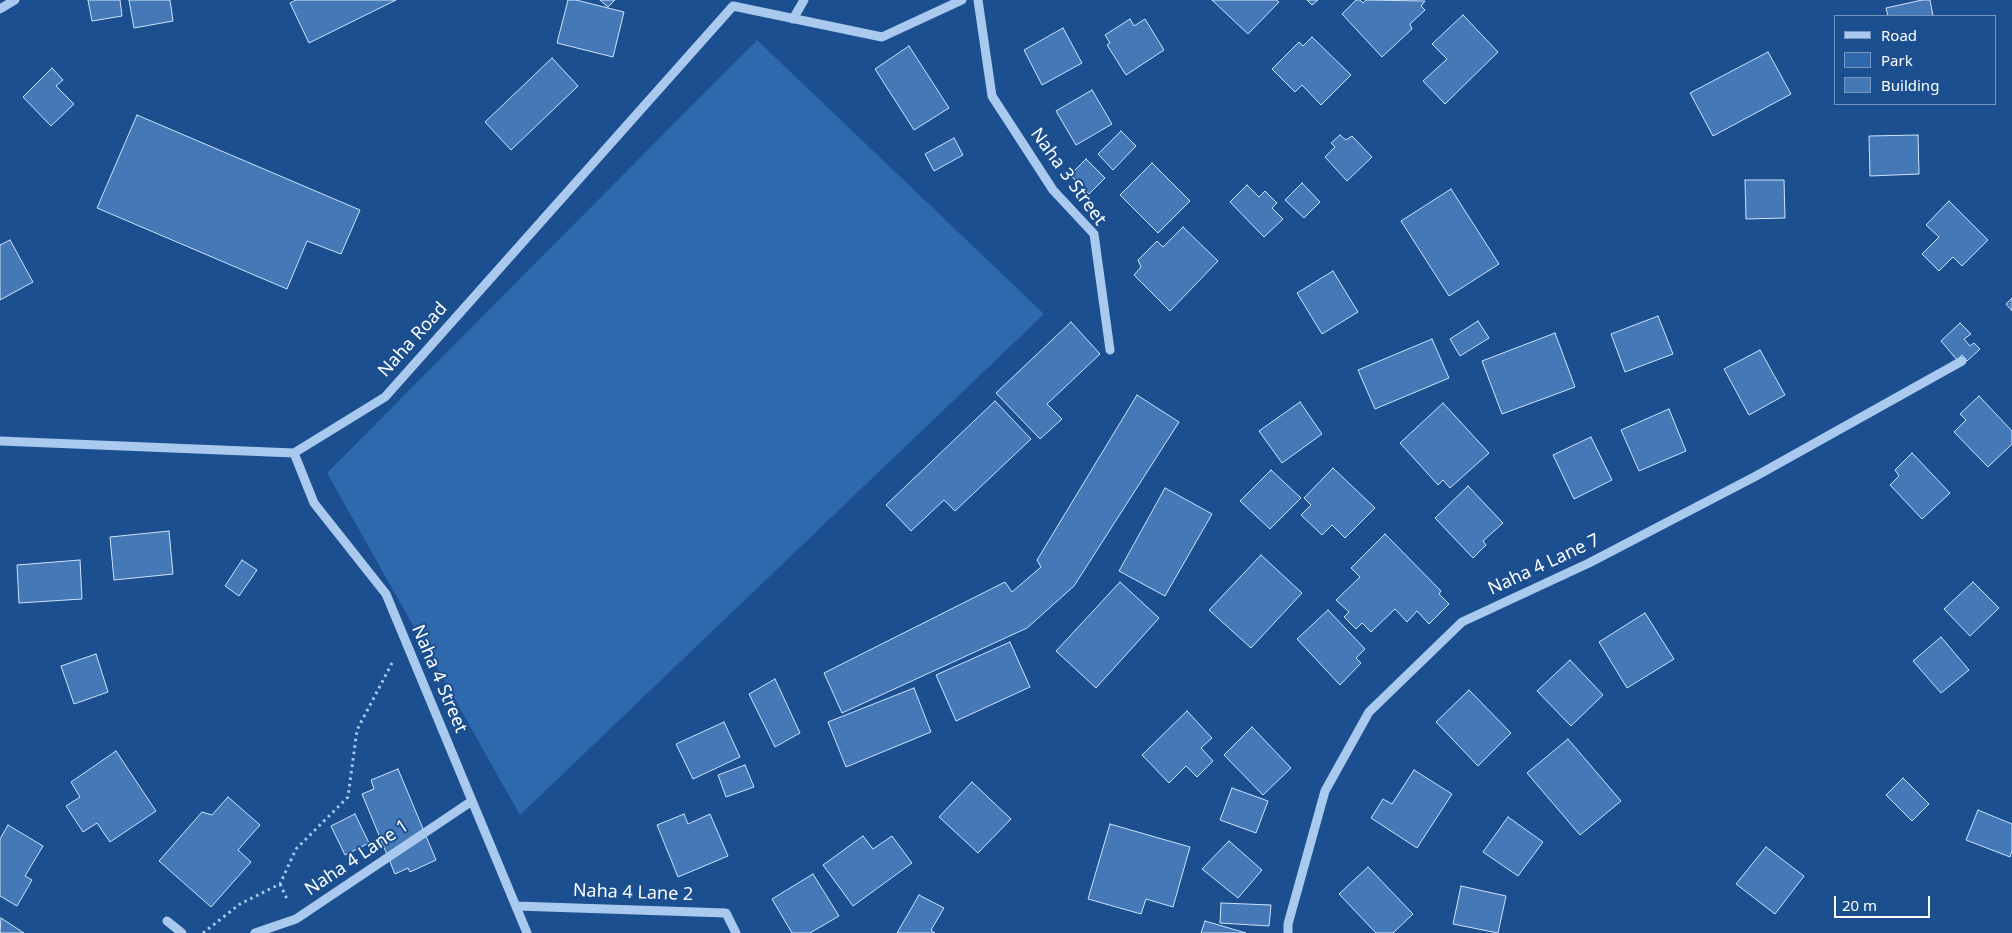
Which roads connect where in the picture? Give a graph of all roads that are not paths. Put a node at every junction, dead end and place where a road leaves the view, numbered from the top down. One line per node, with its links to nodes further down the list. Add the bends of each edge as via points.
1 (15, 0): 6 (street)
2 (804, 0): 7 (street)
3 (962, 0): 7 (street, via 882,37)
4 (978, 0): 8 (street, Naha 3 Street, via 992,96 1053,190 1094,234)
5 (731, 3): 7 (street); 11 (street, Naha Road, via 385,397)
6 (0, 9)
7 (793, 19)
8 (1110, 350)
9 (1962, 361): 19 (street, Naha 4 Lane 7, via 1756,476 1589,563 1462,622 1369,712 1325,791)
10 (0, 441): 11 (street)
11 (294, 453): 12 (street, Naha 4 Street, via 314,503 386,594)
12 (472, 801): 13 (street, Naha 4 Street); 16 (street, Naha 4 Lane 1, via 296,919)
13 (516, 906): 17 (street, Naha 4 Street); 18 (street, Naha 4 Lane 2, via 726,913)
14 (167, 920): 15 (street)
15 (182, 933)
16 (255, 933)
17 (527, 933)
18 (736, 933)
19 (1288, 933)

